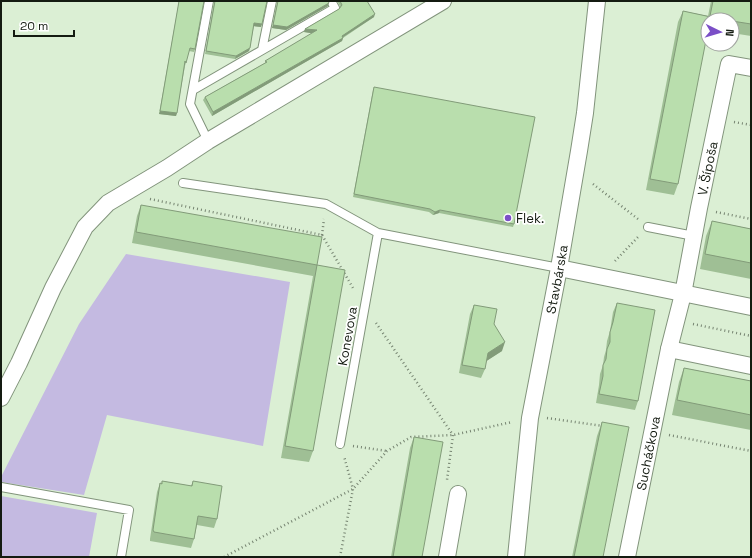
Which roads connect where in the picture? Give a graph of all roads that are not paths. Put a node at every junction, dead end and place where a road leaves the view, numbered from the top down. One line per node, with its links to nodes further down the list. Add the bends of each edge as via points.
1 (209, 1): 8 (lane)
2 (272, 1): 6 (lane)
3 (331, 1): 6 (lane, via 335,8)
4 (443, 1): 9 (street)
5 (596, 1): 14 (street, Stavbárska, via 585,113)
6 (262, 50): 8 (lane)
7 (751, 68): 13 (street, V. Šípoša, via 729,64)
8 (193, 90): 9 (lane, via 190,104)
9 (208, 141): 19 (street, via 108,203 85,227)
10 (184, 183): 12 (lane, via 326,204)
11 (648, 227): 13 (lane)
12 (378, 233): 14 (lane); 20 (lane, Konevova)
13 (694, 236): 15 (street, V. Šípoša)
14 (559, 268): 15 (street); 25 (street, Stavbárska, via 530,418)
15 (683, 294): 16 (street); 17 (street, Sucháčkova)
16 (751, 307)
17 (669, 349): 18 (street); 26 (street, Sucháčkova)
18 (751, 366)
19 (1, 398)
20 (340, 444)
21 (1, 487): 23 (lane, via 128,510)
22 (458, 494): 24 (street)
23 (121, 557)
24 (448, 557)
25 (516, 557)
26 (628, 557)

